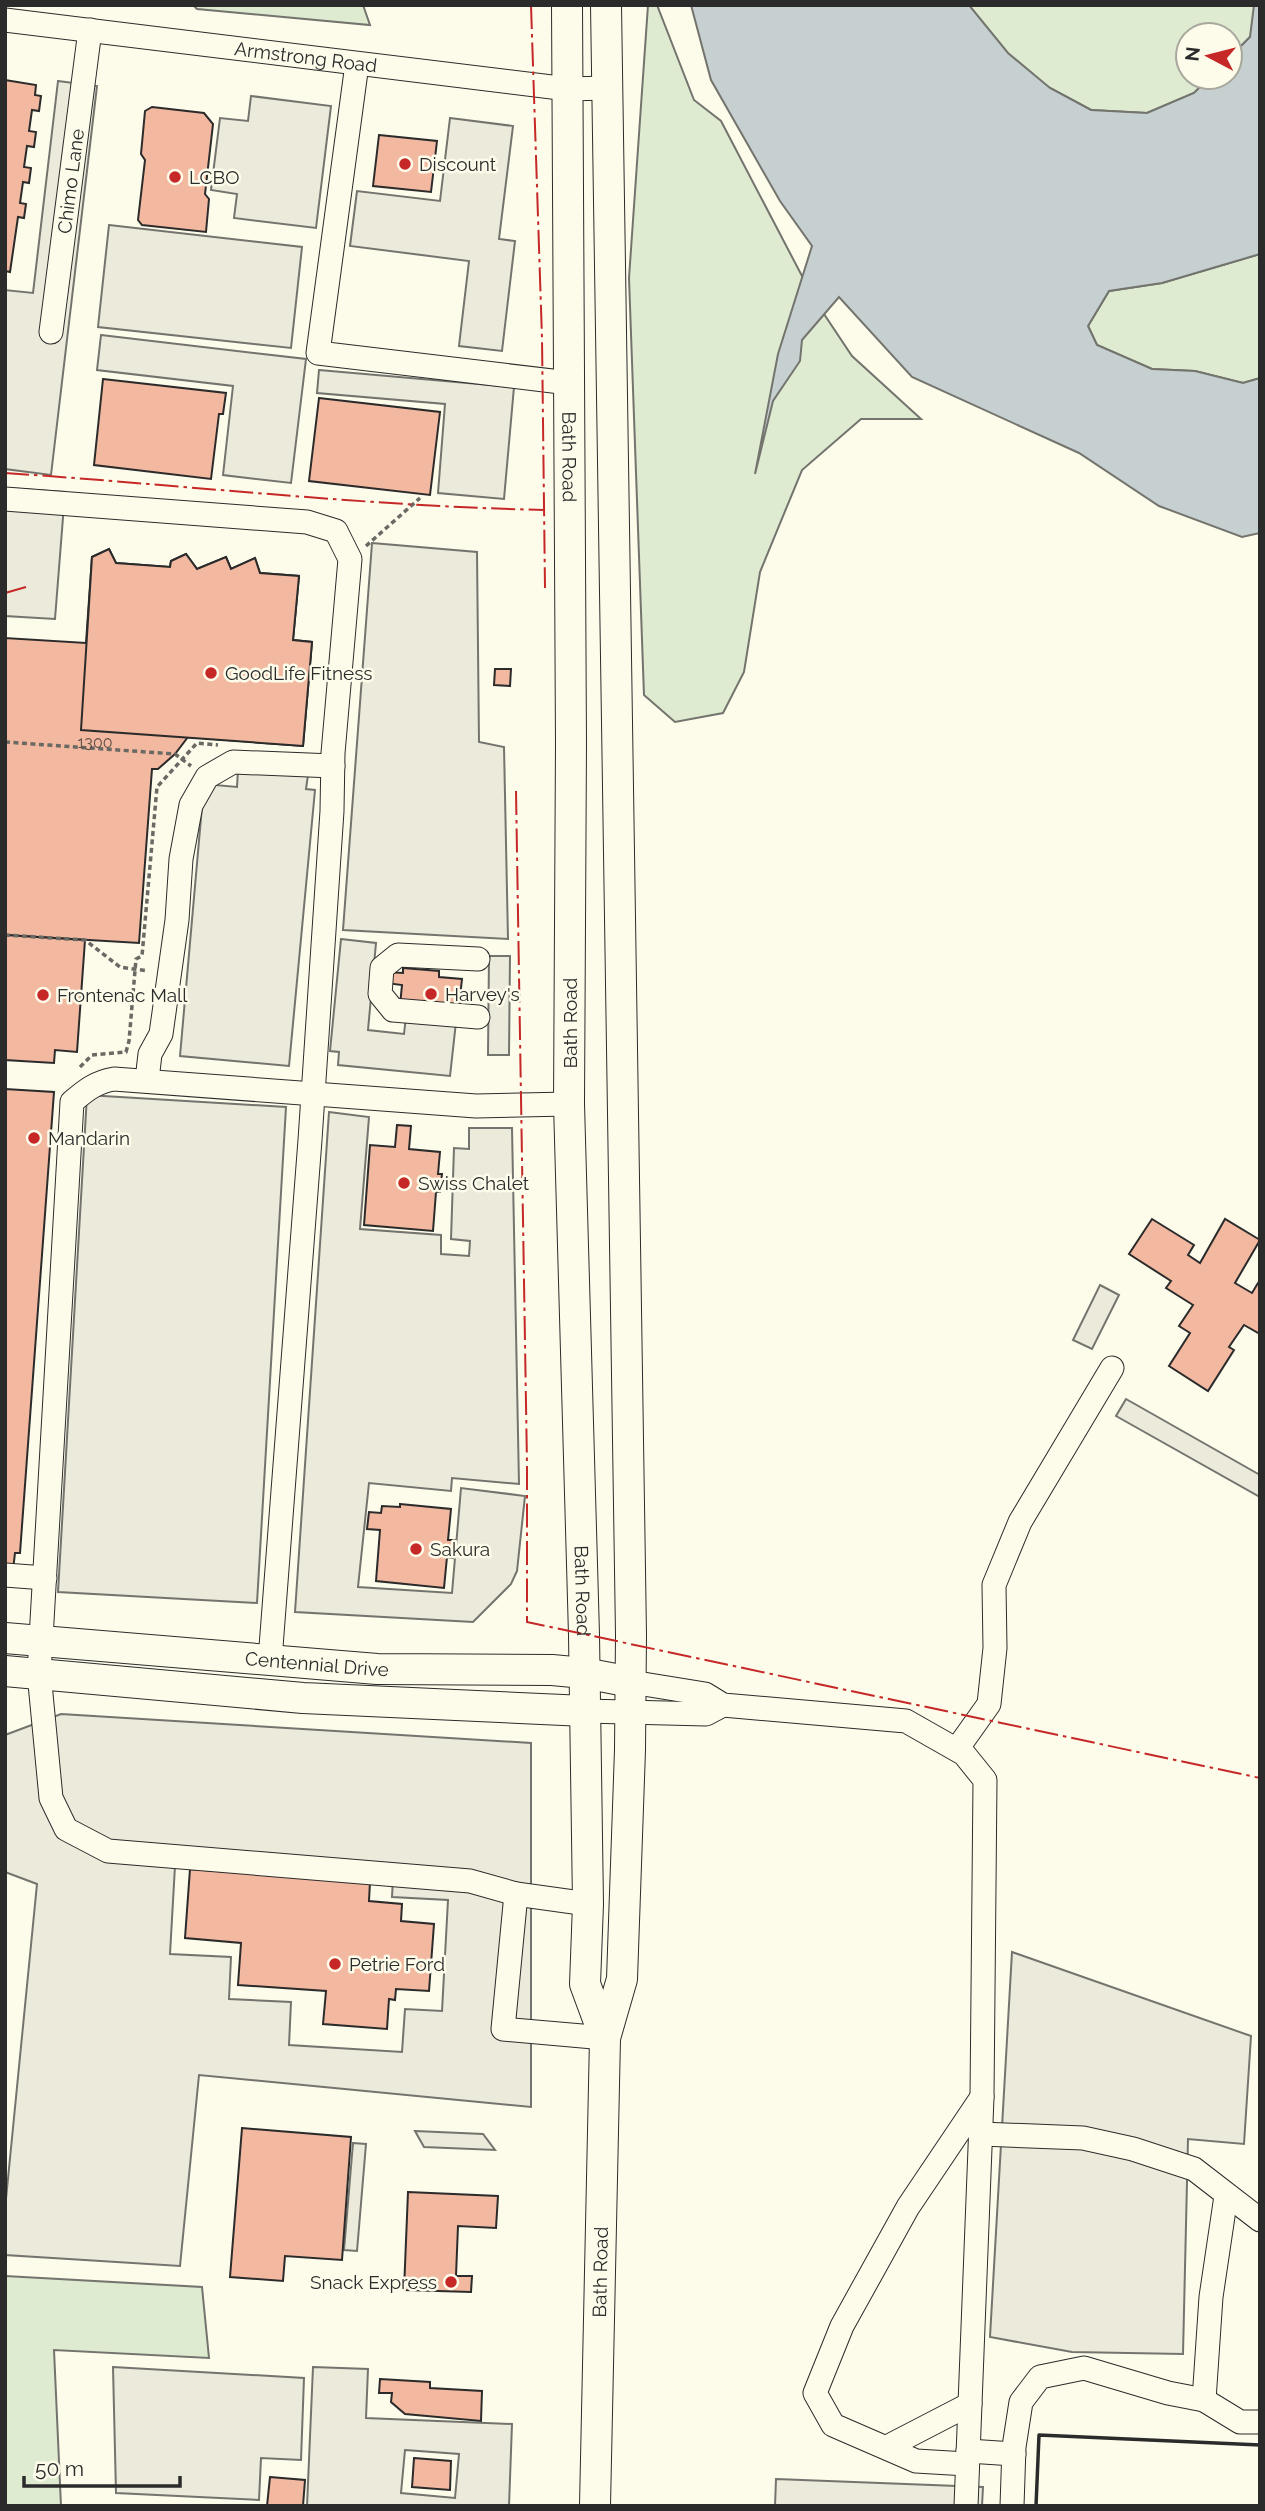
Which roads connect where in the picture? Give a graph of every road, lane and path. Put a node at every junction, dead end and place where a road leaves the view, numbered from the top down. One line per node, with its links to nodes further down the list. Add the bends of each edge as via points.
1 (567, 5): 7 (main road, Bath Road)
2 (606, 5): 6 (main road, Bath Road)
3 (5, 20): 4 (street, Armstrong Road)
4 (90, 30): 5 (street, Armstrong Road); 8 (street, Chimo Lane)
5 (357, 64): 7 (street, Armstrong Road); 9 (street, via 318,353)
6 (606, 88): 7 (street, Armstrong Road); 32 (main road, Bath Road)
7 (568, 89): 9 (main road, Bath Road)
8 (51, 332)
9 (569, 383): 22 (main road, Bath Road)
10 (420, 498): 12 (path)
11 (5, 499): 12 (street, via 307,522 336,531)
12 (350, 559): 14 (street)
13 (5, 742): 15 (path, via 175,754)
14 (333, 766): 15 (street, via 233,762); 21 (street)
15 (206, 778): 18 (street, via 191,805)
16 (5, 935): 18 (path, via 85,940 120,967)
17 (478, 959): 19 (street, via 398,955 382,968 380,994 393,1010)
18 (169, 974): 20 (street, via 161,1034 150,1054)
19 (478, 1017)
20 (147, 1080): 21 (street); 25 (street, via 99,1081 72,1102)
21 (313, 1092): 22 (street, via 476,1106); 28 (street)
22 (569, 1104): 31 (main road, Bath Road)
23 (1112, 1368): 36 (street, via 1020,1522 995,1585 989,1704)
24 (5, 1575): 25 (street)
25 (45, 1577): 27 (street)
26 (5, 1638): 27 (main road, Centennial Drive)
27 (41, 1643): 28 (main road, Centennial Drive); 30 (street)
28 (270, 1660): 31 (main road, Centennial Drive, via 377,1669)
29 (5, 1671): 30 (main road, Centennial Drive)
30 (39, 1673): 34 (main road, Centennial Drive, via 303,1698); 37 (street, via 51,1798 66,1829 108,1851 470,1881)
31 (584, 1673): 32 (main road, Centennial Drive); 34 (main road, Bath Road)
32 (631, 1682): 33 (street, via 705,1694); 35 (main road, Bath Road)
33 (723, 1705): 35 (street, via 706,1714); 36 (street, via 906,1721)
34 (585, 1711): 35 (street); 38 (main road, Bath Road)
35 (630, 1712): 39 (main road, Bath Road, via 622,1979)
36 (957, 1749): 40 (street, via 985,1780)
37 (516, 1894): 38 (street); 39 (street, via 503,2029)
38 (588, 1904): 39 (main road, Bath Road, via 585,1984)
39 (605, 2038): 50 (main road, Bath Road)
40 (982, 2097): 41 (street); 47 (street, via 908,2207 842,2326 815,2393 833,2425)
41 (981, 2134): 42 (street, via 1083,2138 1133,2149 1194,2169); 45 (street)
42 (1226, 2196): 43 (street); 44 (street, via 1211,2297)
43 (1260, 2220)
44 (1204, 2400): 46 (street, via 1240,2421); 48 (street, via 1084,2368 1040,2377 1021,2402)
45 (970, 2404): 47 (street); 49 (street)
46 (1260, 2422)
47 (887, 2446): 49 (street, via 916,2461)
48 (1014, 2454): 49 (street); 52 (street)
49 (967, 2458): 51 (street)
50 (595, 2506)
51 (966, 2506)
52 (1012, 2506)

